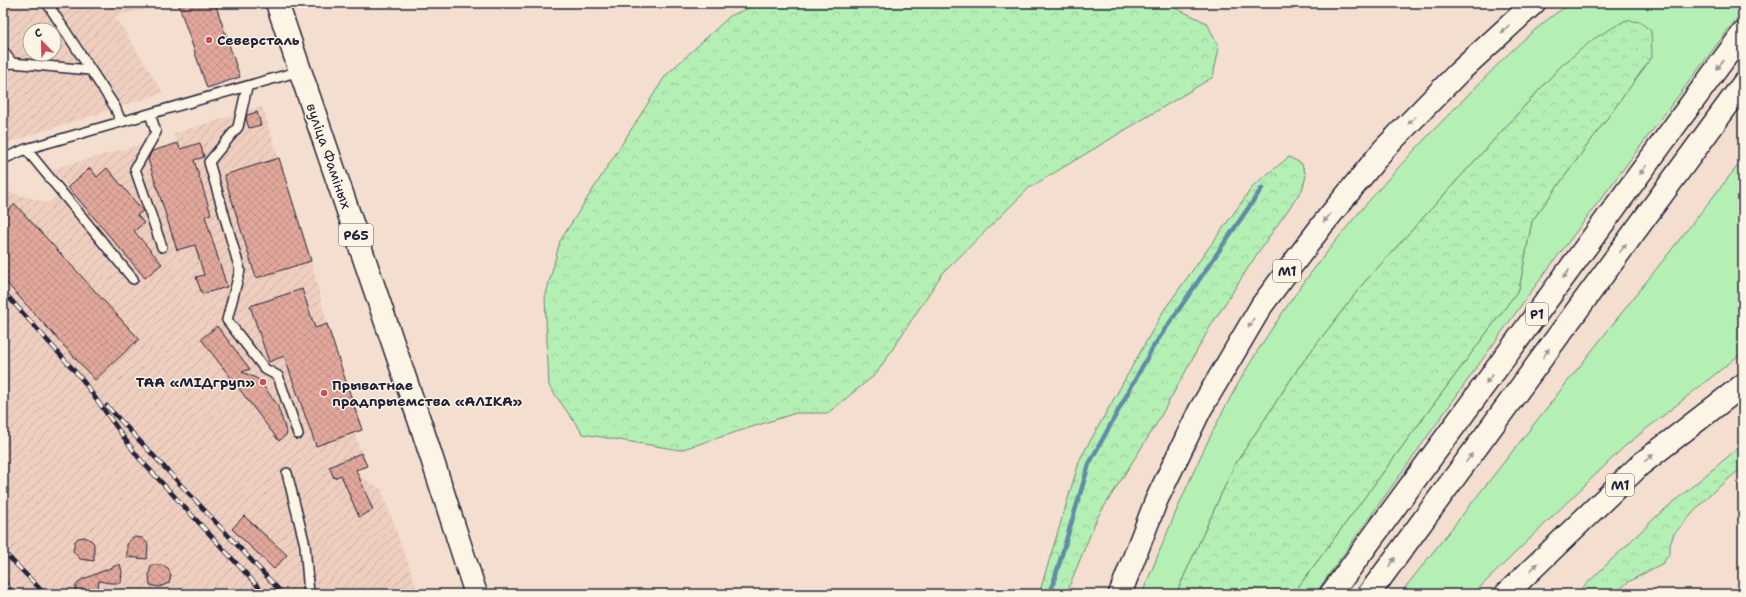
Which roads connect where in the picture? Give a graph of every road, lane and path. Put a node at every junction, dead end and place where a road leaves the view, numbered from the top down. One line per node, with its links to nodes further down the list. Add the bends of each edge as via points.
1 (47, 3): 7 (lane)
2 (277, 3): 8 (main road, вуліца Фаміных / Р65)
3 (1534, 3): 22 (main road, М1, one-way to 22, via 1458,73 1384,149 1323,224 1262,306 1200,410 1156,501)
4 (1743, 33): 23 (main road, Р1, one-way to 23)
5 (3, 52): 6 (lane)
6 (7, 64): 7 (lane)
7 (90, 70): 12 (lane, via 115,107)
8 (300, 72): 10 (lane); 21 (main road, вуліца Фаміных / Р65)
9 (1743, 84): 24 (main road, Р1, one-way to 9)
10 (247, 87): 11 (lane); 18 (lane, via 238,127 209,162 240,270 227,320 265,369 278,376)
11 (150, 114): 12 (lane); 15 (lane, via 156,132 135,169)
12 (121, 122): 13 (lane)
13 (26, 149): 14 (lane); 16 (lane)
14 (3, 159)
15 (162, 247)
16 (133, 279)
17 (1743, 385): 25 (main road, М1, one-way to 17, via 1641,464)
18 (298, 434)
19 (287, 473): 20 (lane, via 305,545)
20 (309, 594)
21 (476, 594)
22 (1120, 594)
23 (1331, 594)
24 (1369, 594)
25 (1506, 594)

